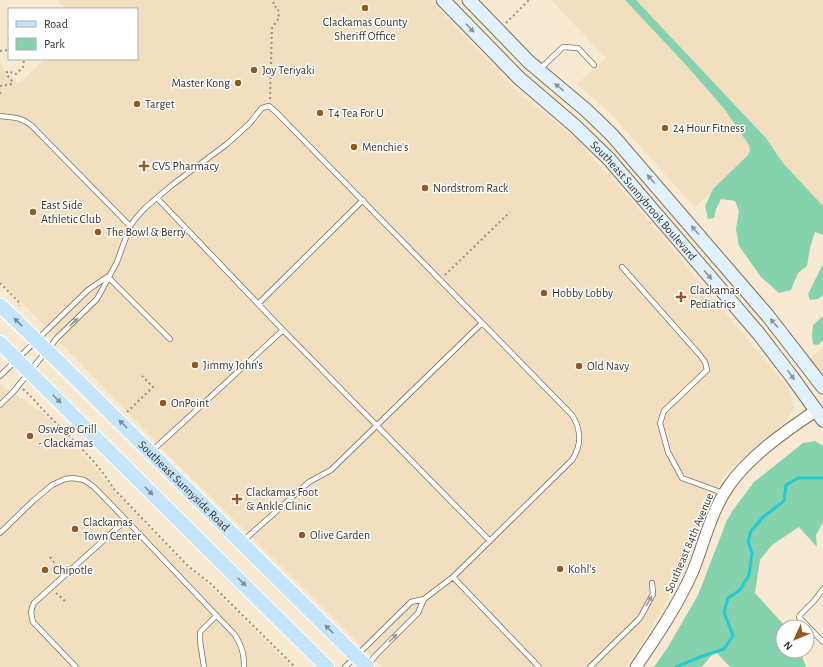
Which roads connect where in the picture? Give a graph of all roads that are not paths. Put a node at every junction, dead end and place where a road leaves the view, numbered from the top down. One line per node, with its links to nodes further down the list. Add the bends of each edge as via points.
1 (443, 0): 24 (main road, Southeast Sunnybrook Boulevard, one-way to 24, via 519,78 609,159 759,334)
2 (469, 0): 4 (main road, Southeast Sunnybrook Boulevard)
3 (594, 65): 4 (lane, via 578,48 563,47)
4 (539, 71): 22 (main road, Southeast Sunnybrook Boulevard, one-way to 4, via 773,322 624,147 598,121)
5 (0, 116): 8 (lane, via 25,120)
6 (157, 198): 7 (lane, via 227,144 262,108 269,106); 8 (lane); 11 (lane)
7 (363, 200): 11 (lane); 13 (lane)
8 (130, 226): 10 (lane)
9 (622, 267): 27 (lane, via 705,362 707,370 664,411 660,423 668,452 682,478)
10 (108, 276): 15 (lane, via 88,290); 16 (lane); 18 (lane, one-way to 10, via 97,300)
11 (258, 304): 14 (lane)
12 (0, 305): 15 (main road, Southeast Sunnyside Road, one-way to 12)
13 (482, 323): 25 (lane); 30 (lane, via 572,415 580,438 572,460)
14 (283, 330): 25 (lane); 26 (lane)
15 (36, 340): 18 (main road, Southeast Sunnyside Road); 19 (lane)
16 (170, 340)
17 (0, 343): 19 (main road)
18 (47, 350): 20 (lane); 26 (main road, Southeast Sunnyside Road, one-way to 18)
19 (17, 360): 20 (main road); 21 (lane)
20 (29, 372): 23 (lane); 42 (main road, one-way to 42)
21 (0, 376)
22 (823, 387)
23 (0, 405)
24 (820, 415): 27 (street, Southeast 84th Avenue, via 780,436 749,462)
25 (377, 425): 30 (lane); 31 (lane, via 331,470 308,482)
26 (150, 452): 31 (main road, Southeast Sunnyside Road)
27 (724, 493): 47 (street, Southeast 84th Avenue, via 683,592)
28 (126, 520): 29 (lane, via 94,487 84,480 74,478 52,485); 36 (lane); 39 (lane, via 34,603 31,609 33,622)
29 (0, 533)
30 (490, 541): 32 (lane)
31 (242, 542): 38 (main road, Southeast Sunnyside Road, one-way to 31)
32 (453, 577): 35 (lane); 45 (lane)
33 (652, 583): 46 (lane, one-way to 33, via 640,618 653,594)
34 (823, 589): 37 (lane, via 800,617)
35 (424, 599): 38 (lane, via 411,602); 44 (lane, one-way to 35, via 418,613)
36 (216, 616): 40 (lane, via 200,632); 41 (lane, via 242,646)
37 (823, 642)
38 (356, 656): 43 (lane); 44 (main road, Southeast Sunnyside Road)
39 (76, 667)
40 (204, 667)
41 (244, 667)
42 (327, 667)
43 (345, 667)
44 (367, 667)
45 (540, 667)
46 (590, 667)
47 (636, 667)

